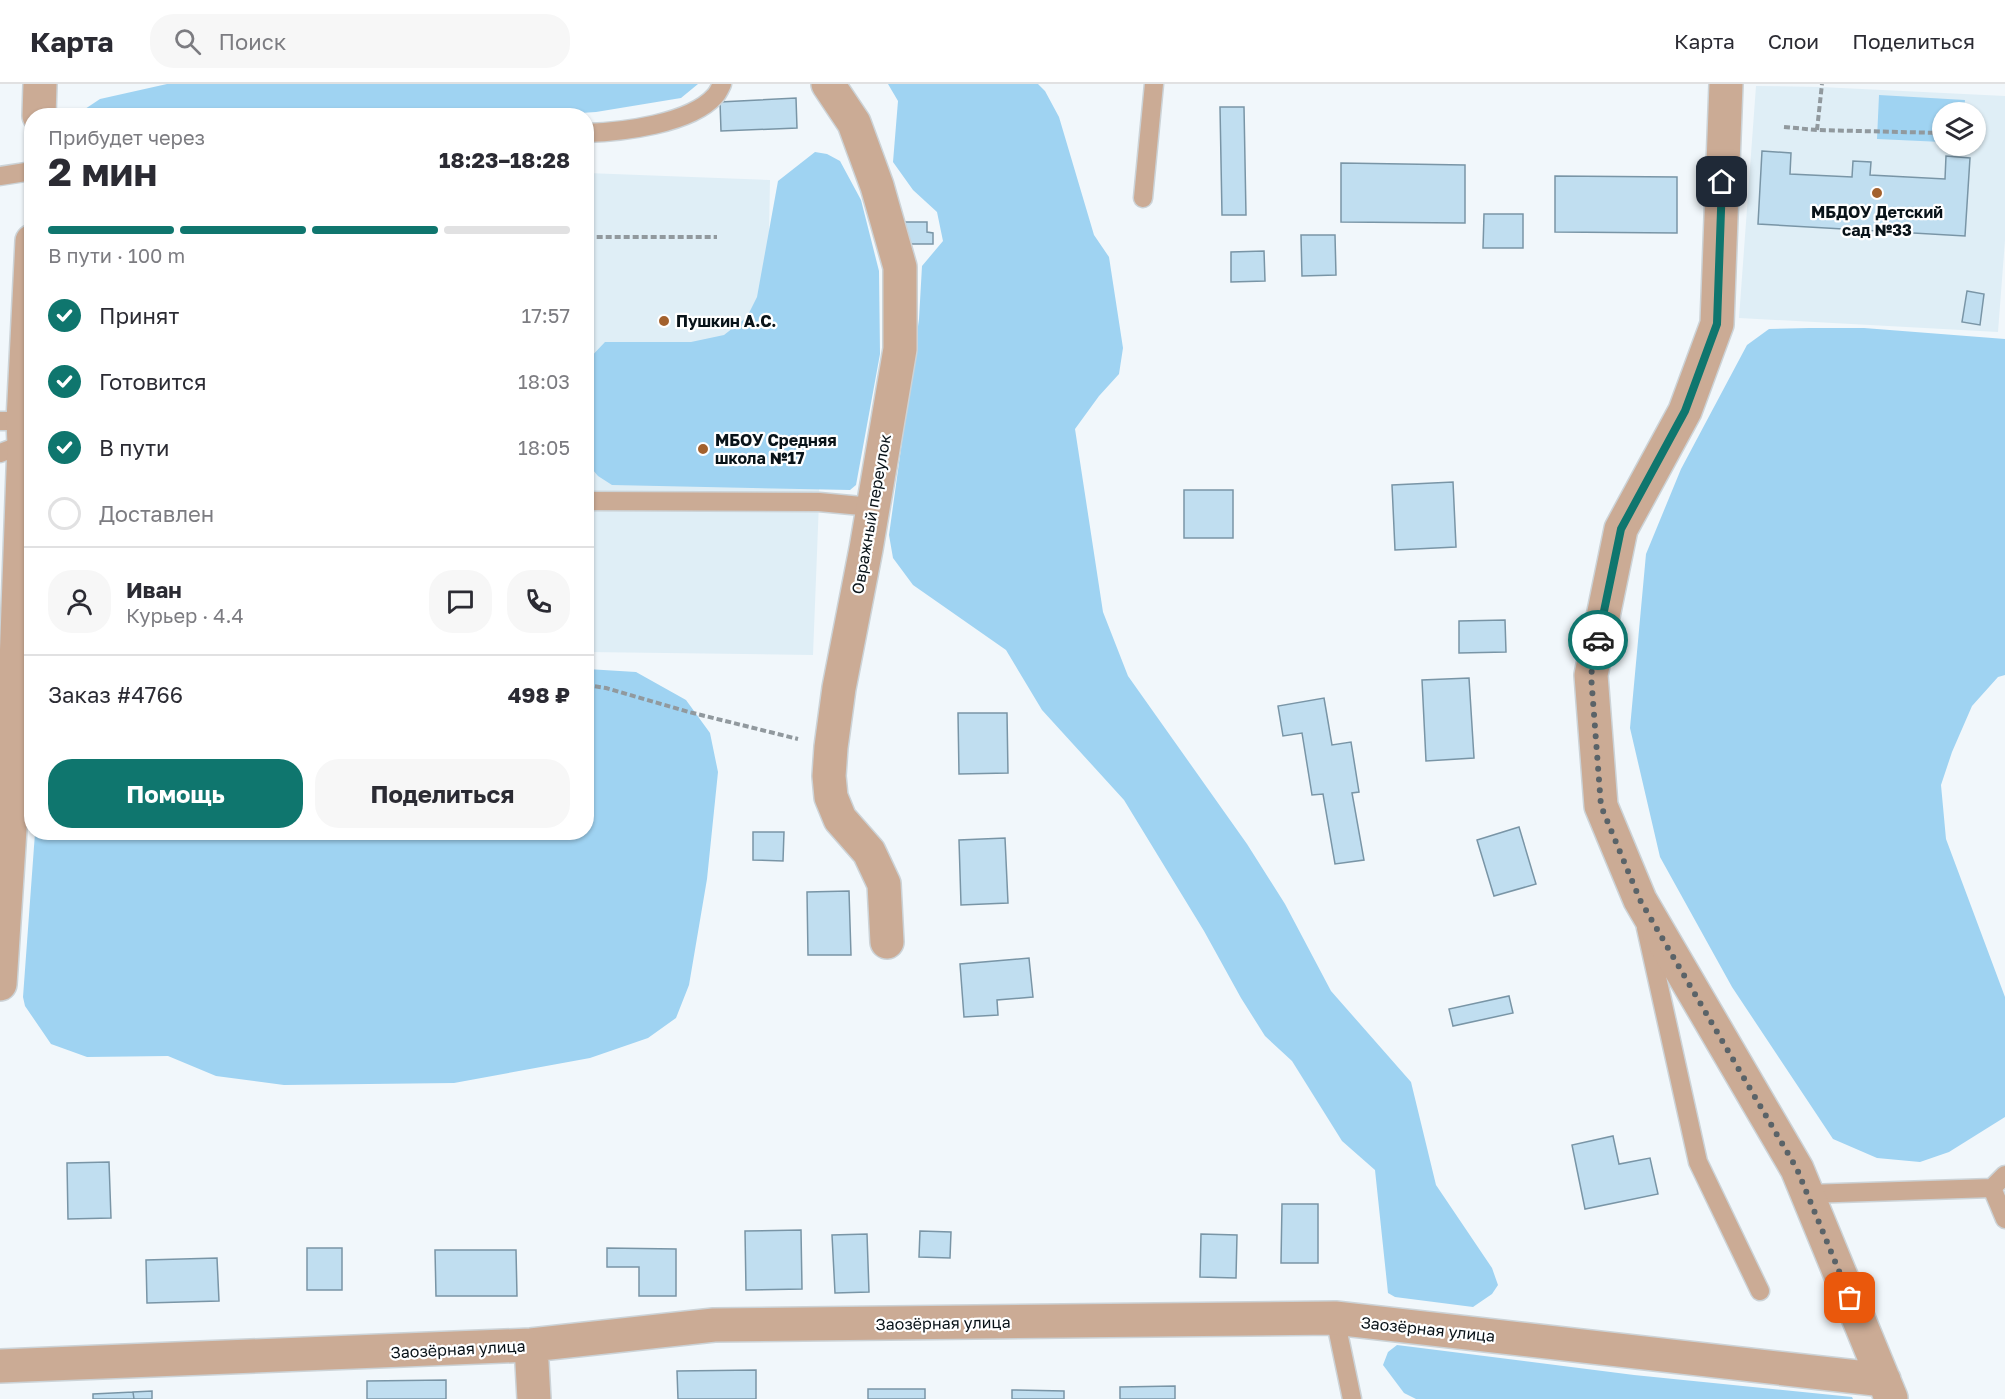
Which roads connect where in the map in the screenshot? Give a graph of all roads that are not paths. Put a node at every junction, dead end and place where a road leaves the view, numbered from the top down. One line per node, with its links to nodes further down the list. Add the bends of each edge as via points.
1 (40, 84): 6 (street)
2 (722, 84): 7 (lane, via 715,96 696,111 676,119)
3 (828, 84): 14 (street, Овражный переулок, via 854,123 900,267 900,349)
4 (1154, 84): 10 (lane)
5 (1726, 84): 16 (street, via 1717,324 1685,411 1621,529 1591,675 1601,806)
6 (39, 108)
7 (594, 132)
8 (24, 172): 9 (lane)
9 (0, 176)
10 (1143, 198)
11 (24, 319): 12 (street)
12 (12, 435): 15 (street)
13 (594, 501): 14 (lane, via 819,502)
14 (872, 507): 17 (street, Овражный переулок, via 839,688 829,776 831,797 840,819 869,852 884,884)
15 (4, 865): 18 (street)
16 (1640, 900): 21 (street, via 1797,1169); 23 (lane, via 1698,1162)
17 (887, 942)
18 (0, 984)
19 (2005, 1175): 20 (lane)
20 (1992, 1188): 21 (lane); 22 (lane)
21 (1807, 1194): 27 (street)
22 (2005, 1219)
23 (1760, 1292)
24 (1335, 1318): 25 (street, Заозёрная улица, via 714,1325); 27 (street, Заозёрная улица); 29 (lane)
25 (531, 1346): 26 (street, Заозёрная улица); 28 (street)
26 (0, 1366)
27 (1888, 1390)
28 (534, 1399)
29 (1352, 1399)

